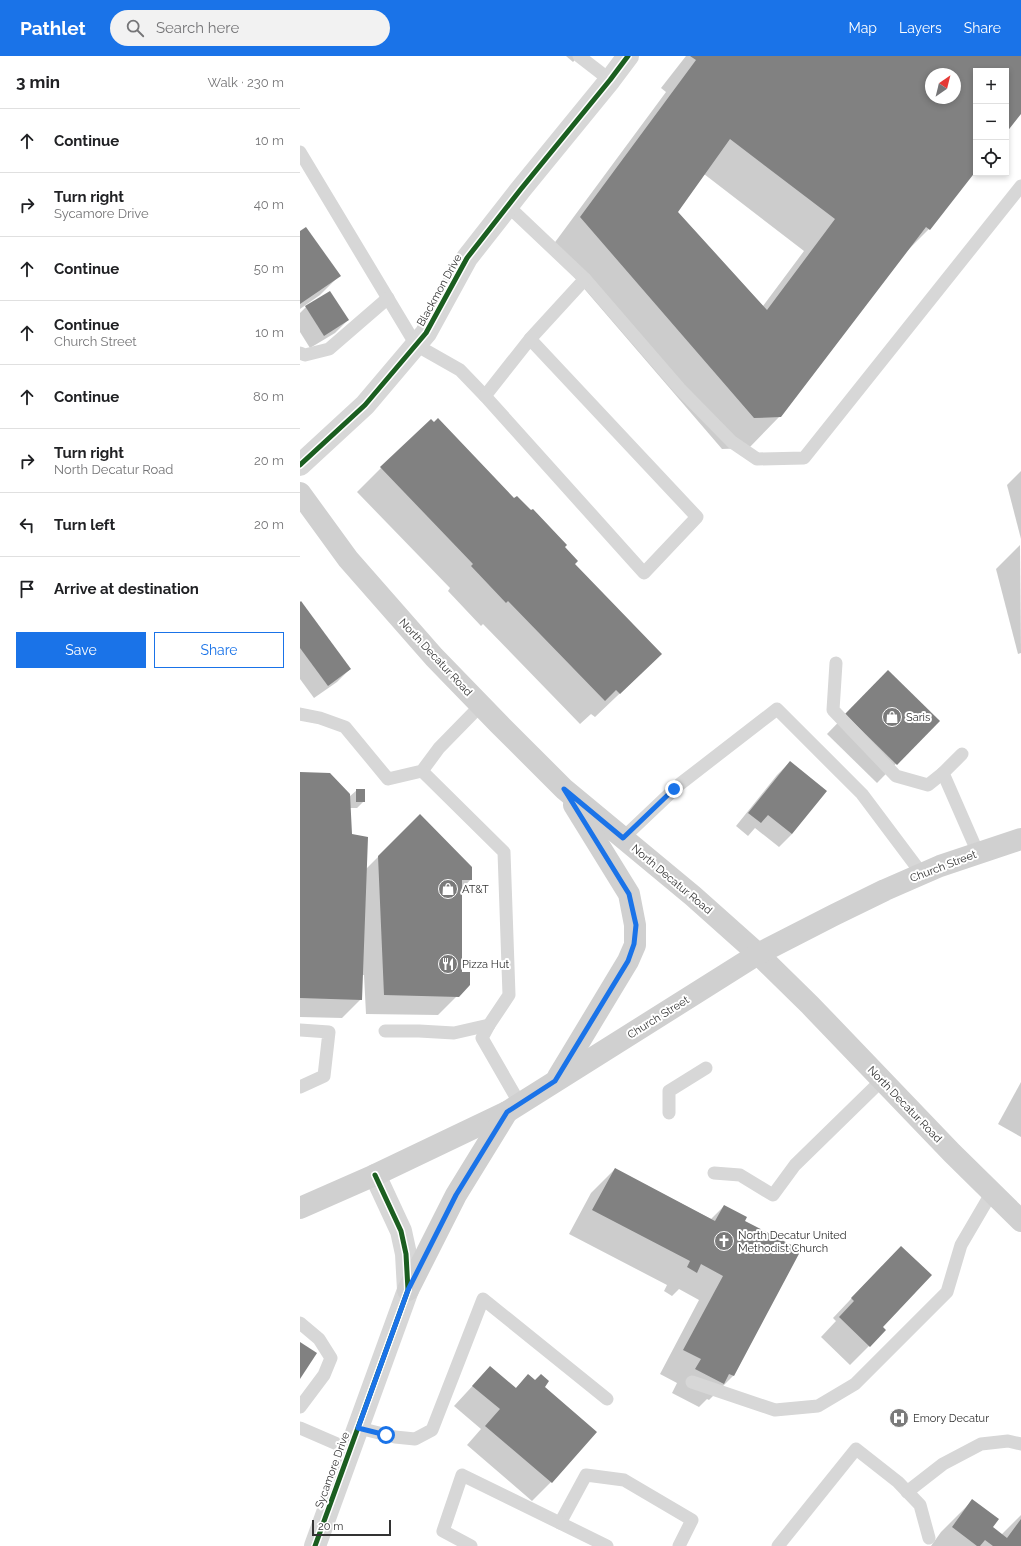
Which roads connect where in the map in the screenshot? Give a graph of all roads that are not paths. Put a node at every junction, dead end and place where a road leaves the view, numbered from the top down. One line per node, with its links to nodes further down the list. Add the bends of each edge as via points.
1 (578, 56): 3 (lane)
2 (628, 56): 3 (street, Blackmon Drive)
3 (610, 80): 6 (street, Blackmon Drive)
4 (300, 152): 8 (lane)
5 (1021, 186): 7 (lane, via 804,458 757,459 732,442 680,389)
6 (508, 206): 7 (lane); 10 (street, Blackmon Drive, via 468,258 426,333)
7 (585, 279): 9 (lane)
8 (388, 298): 10 (lane); 11 (lane, via 329,349 305,355)
9 (530, 339): 12 (lane); 12 (lane, via 697,517 644,573)
10 (416, 345): 12 (lane, via 460,370); 13 (street, Blackmon Drive, via 365,405)
11 (300, 353)
12 (485, 396)
13 (300, 465)
14 (300, 493): 16 (main road, North Decatur Road, via 348,559)
15 (836, 663): 20 (lane, via 833,710 896,776 928,785)
16 (481, 706): 19 (lane, via 439,748); 21 (main road, North Decatur Road)
17 (300, 714): 19 (lane, via 345,727 388,779)
18 (962, 754): 20 (lane)
19 (422, 771): 27 (lane, via 504,852 509,995)
20 (943, 773): 24 (lane)
21 (564, 789): 22 (main road, North Decatur Road); 32 (main road, via 629,894 636,925 634,944 628,961)
22 (623, 838): 25 (lane, via 680,784 776,708 862,794); 26 (main road, North Decatur Road)
23 (1021, 839): 24 (main road, Church Street)
24 (978, 853): 25 (main road, Church Street)
25 (922, 874): 26 (main road, Church Street)
26 (758, 954): 31 (main road, North Decatur Road); 32 (main road, Church Street)
27 (489, 1024): 29 (lane, via 454,1033); 34 (lane, via 482,1038)
28 (300, 1030): 33 (lane, via 329,1032 324,1076)
29 (385, 1031)
30 (706, 1068): 35 (lane, via 669,1091)
31 (882, 1080): 36 (lane, via 795,1165 773,1195 740,1175); 38 (main road, North Decatur Road)
32 (555, 1081): 34 (main road, Church Street)
33 (300, 1087)
34 (514, 1108): 37 (main road, Church Street); 41 (main road, via 456,1195)
35 (669, 1114)
36 (714, 1174)
37 (375, 1175): 39 (main road, Church Street); 41 (street, Sycamore Drive, via 401,1231 406,1254)
38 (992, 1192): 40 (main road, North Decatur Road); 43 (lane, via 961,1245 947,1292 855,1384 818,1406 775,1410)
39 (300, 1208)
40 (1021, 1221)
41 (408, 1290): 47 (street, Sycamore Drive)
42 (300, 1323): 45 (lane, via 318,1339 332,1358 324,1375)
43 (692, 1382)
44 (606, 1399): 47 (lane, via 483,1299 432,1430 415,1439)
45 (300, 1407)
46 (300, 1428): 49 (lane)
47 (358, 1428): 49 (street, Sycamore Drive)
48 (1021, 1444): 50 (lane, via 1008,1441 981,1444 943,1464)
49 (351, 1450): 53 (street, Sycamore Drive)
50 (907, 1492): 52 (lane, via 920,1505); 57 (lane, via 856,1449)
51 (560, 1523): 54 (lane, via 462,1475 443,1531); 55 (lane); 56 (lane, via 586,1475 624,1480 692,1520)
52 (929, 1538)
53 (316, 1546)
54 (470, 1546)
55 (607, 1546)
56 (678, 1546)
57 (778, 1546)

